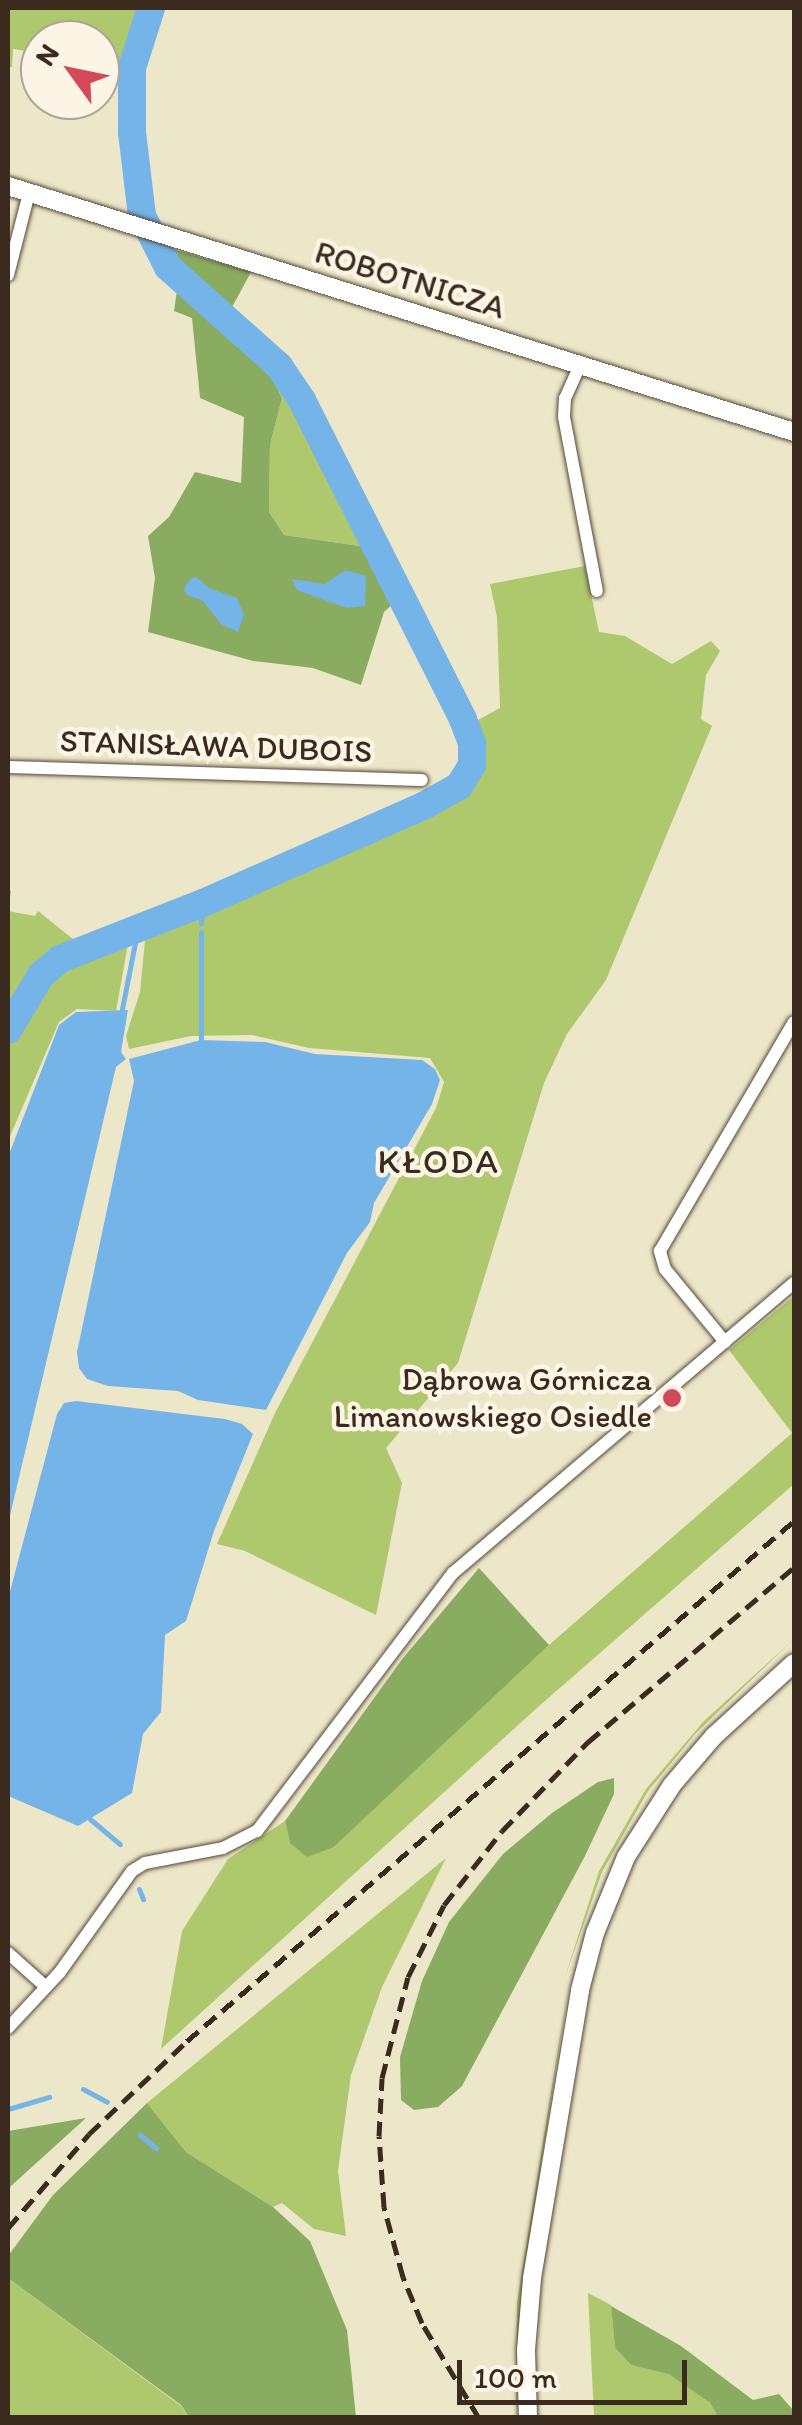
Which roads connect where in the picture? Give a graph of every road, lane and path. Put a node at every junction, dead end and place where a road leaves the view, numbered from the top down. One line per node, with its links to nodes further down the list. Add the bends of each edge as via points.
1 (8, 186): 2 (street, ROBOTNICZA)
2 (29, 193): 3 (street); 4 (street, ROBOTNICZA)
3 (8, 275)
4 (580, 364): 5 (street, ROBOTNICZA); 6 (street, via 564,417)
5 (794, 432)
6 (597, 591)
7 (8, 767): 8 (street, STANISŁAWA DUBOIS)
8 (422, 780)
9 (794, 1022): 11 (street, via 660,1250 665,1269)
10 (794, 1284): 11 (street)
11 (725, 1342): 14 (street, via 453,1573 264,1824 223,1848 132,1871)
12 (794, 1663): 16 (street, via 685,1768 648,1821 618,1876 583,1974 526,2334)
13 (8, 1953): 14 (street)
14 (46, 1987): 15 (street)
15 (8, 2028)
16 (528, 2418)

